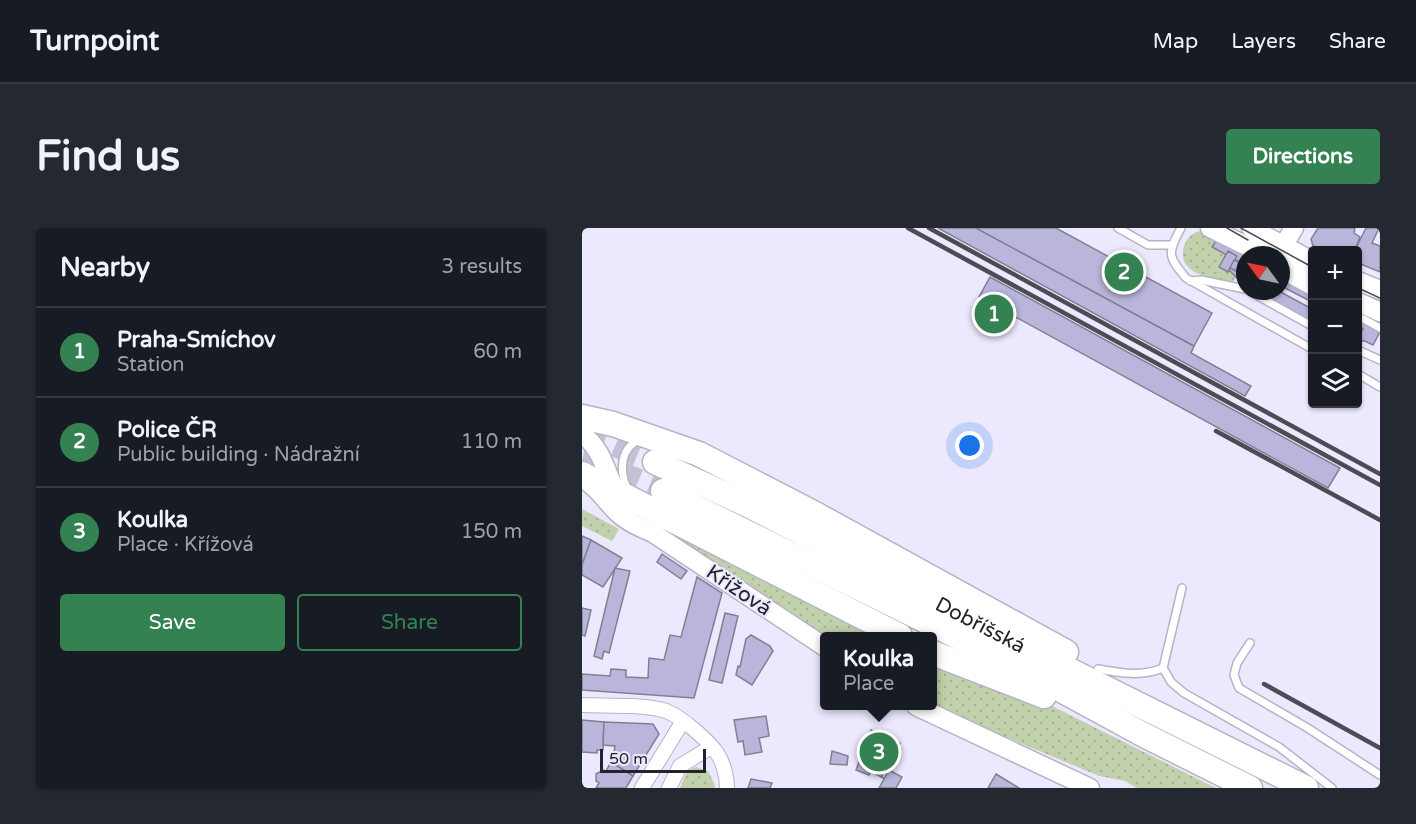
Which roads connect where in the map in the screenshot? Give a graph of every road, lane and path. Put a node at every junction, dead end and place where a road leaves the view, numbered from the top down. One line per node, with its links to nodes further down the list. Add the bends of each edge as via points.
1 (1118, 228): 6 (lane, via 1149,245)
2 (1181, 228): 6 (lane)
3 (1210, 228): 7 (street)
4 (1251, 228): 8 (street)
5 (1294, 228): 9 (street)
6 (1171, 245): 14 (lane, via 1172,261)
7 (1245, 246)
8 (1271, 246)
9 (1285, 246)
10 (1290, 257): 11 (street)
11 (1308, 260)
12 (1290, 263): 13 (street)
13 (1308, 278)
14 (1190, 280): 17 (lane); 26 (lane)
15 (1290, 280): 18 (lane)
16 (1362, 282): 19 (street)
17 (1236, 288)
18 (1308, 290)
19 (1380, 290)
20 (1265, 300): 24 (lane)
21 (1362, 304): 22 (street)
22 (1380, 312)
23 (1362, 318): 25 (lane)
24 (1308, 324)
25 (1380, 328)
26 (1308, 347)
27 (1362, 352): 28 (lane)
28 (1380, 360)
29 (1362, 376): 30 (lane)
30 (1380, 387)
31 (582, 417): 33 (highway)
32 (582, 434): 36 (street, Křížová, via 601,456)
33 (652, 436): 38 (lane, via 637,441 625,453 624,480); 46 (highway, via 699,454 817,515)
34 (655, 462): 50 (highway, Dobříšská, via 748,505)
35 (582, 475): 36 (highway); 39 (street, Křížová, via 618,514)
36 (613, 488): 38 (highway); 39 (street, Křížová, via 620,501)
37 (663, 490): 51 (highway, Dobříšská, via 1019,667)
38 (635, 500): 41 (highway)
39 (652, 533): 43 (street, Křížová)
40 (1182, 588): 45 (lane)
41 (892, 632)
42 (1250, 643): 53 (lane, via 1234,675 1239,688)
43 (820, 644)
44 (937, 654): 51 (highway)
45 (1163, 668): 46 (lane, via 1149,674); 60 (lane, via 1184,693 1279,747)
46 (1098, 669): 50 (highway)
47 (582, 705): 49 (street, via 654,709)
48 (924, 710): 57 (street)
49 (683, 721): 52 (street); 54 (street)
50 (1174, 722): 59 (highway, Dobříšská)
51 (1144, 735): 58 (highway, Dobříšská)
52 (711, 747): 55 (street, via 680,766); 56 (street, via 723,765)
53 (1380, 775)
54 (642, 788)
55 (669, 788)
56 (727, 788)
57 (1090, 788)
58 (1250, 788)
59 (1306, 788)
60 (1332, 788)

